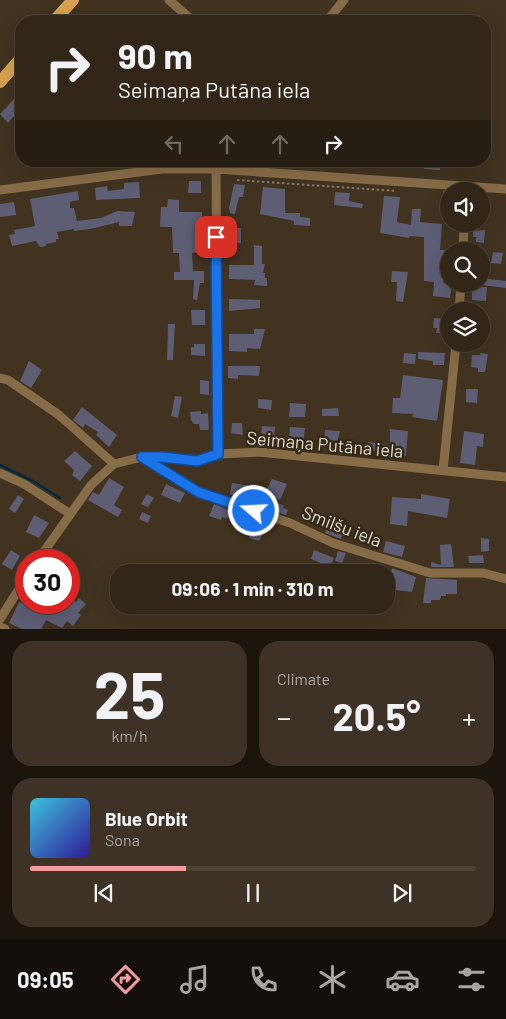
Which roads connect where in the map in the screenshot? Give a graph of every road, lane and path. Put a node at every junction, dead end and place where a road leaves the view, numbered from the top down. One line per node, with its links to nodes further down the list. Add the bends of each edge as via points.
1 (74, 0): 4 (main road)
2 (169, 0): 5 (street)
3 (344, 0): 6 (street)
4 (60, 15)
5 (186, 15)
6 (332, 15)
7 (15, 65): 8 (main road)
8 (0, 82)
9 (216, 169): 10 (street); 13 (street, via 162,169); 16 (street)
10 (440, 187)
11 (490, 189): 12 (street)
12 (506, 189)
13 (0, 190)
14 (455, 352): 19 (street)
15 (0, 378): 18 (street, via 8,380 59,415)
16 (218, 454): 17 (street, Seimaņa Putāna iela, via 197,461); 19 (street, Seimaņa Putāna iela, via 259,452)
17 (142, 457): 18 (street); 24 (street, Smilšu iela, via 198,492 290,523 333,543 430,573 483,572)
18 (114, 464): 22 (street, via 91,485)
19 (443, 470): 21 (street, Seimaņa Putāna iela)
20 (0, 473): 22 (street, via 24,484)
21 (506, 477)
22 (69, 513): 23 (street)
23 (45, 549)
24 (506, 579)
25 (15, 596): 26 (street)
26 (0, 620)
27 (0, 626): 28 (street)
28 (5, 629)

